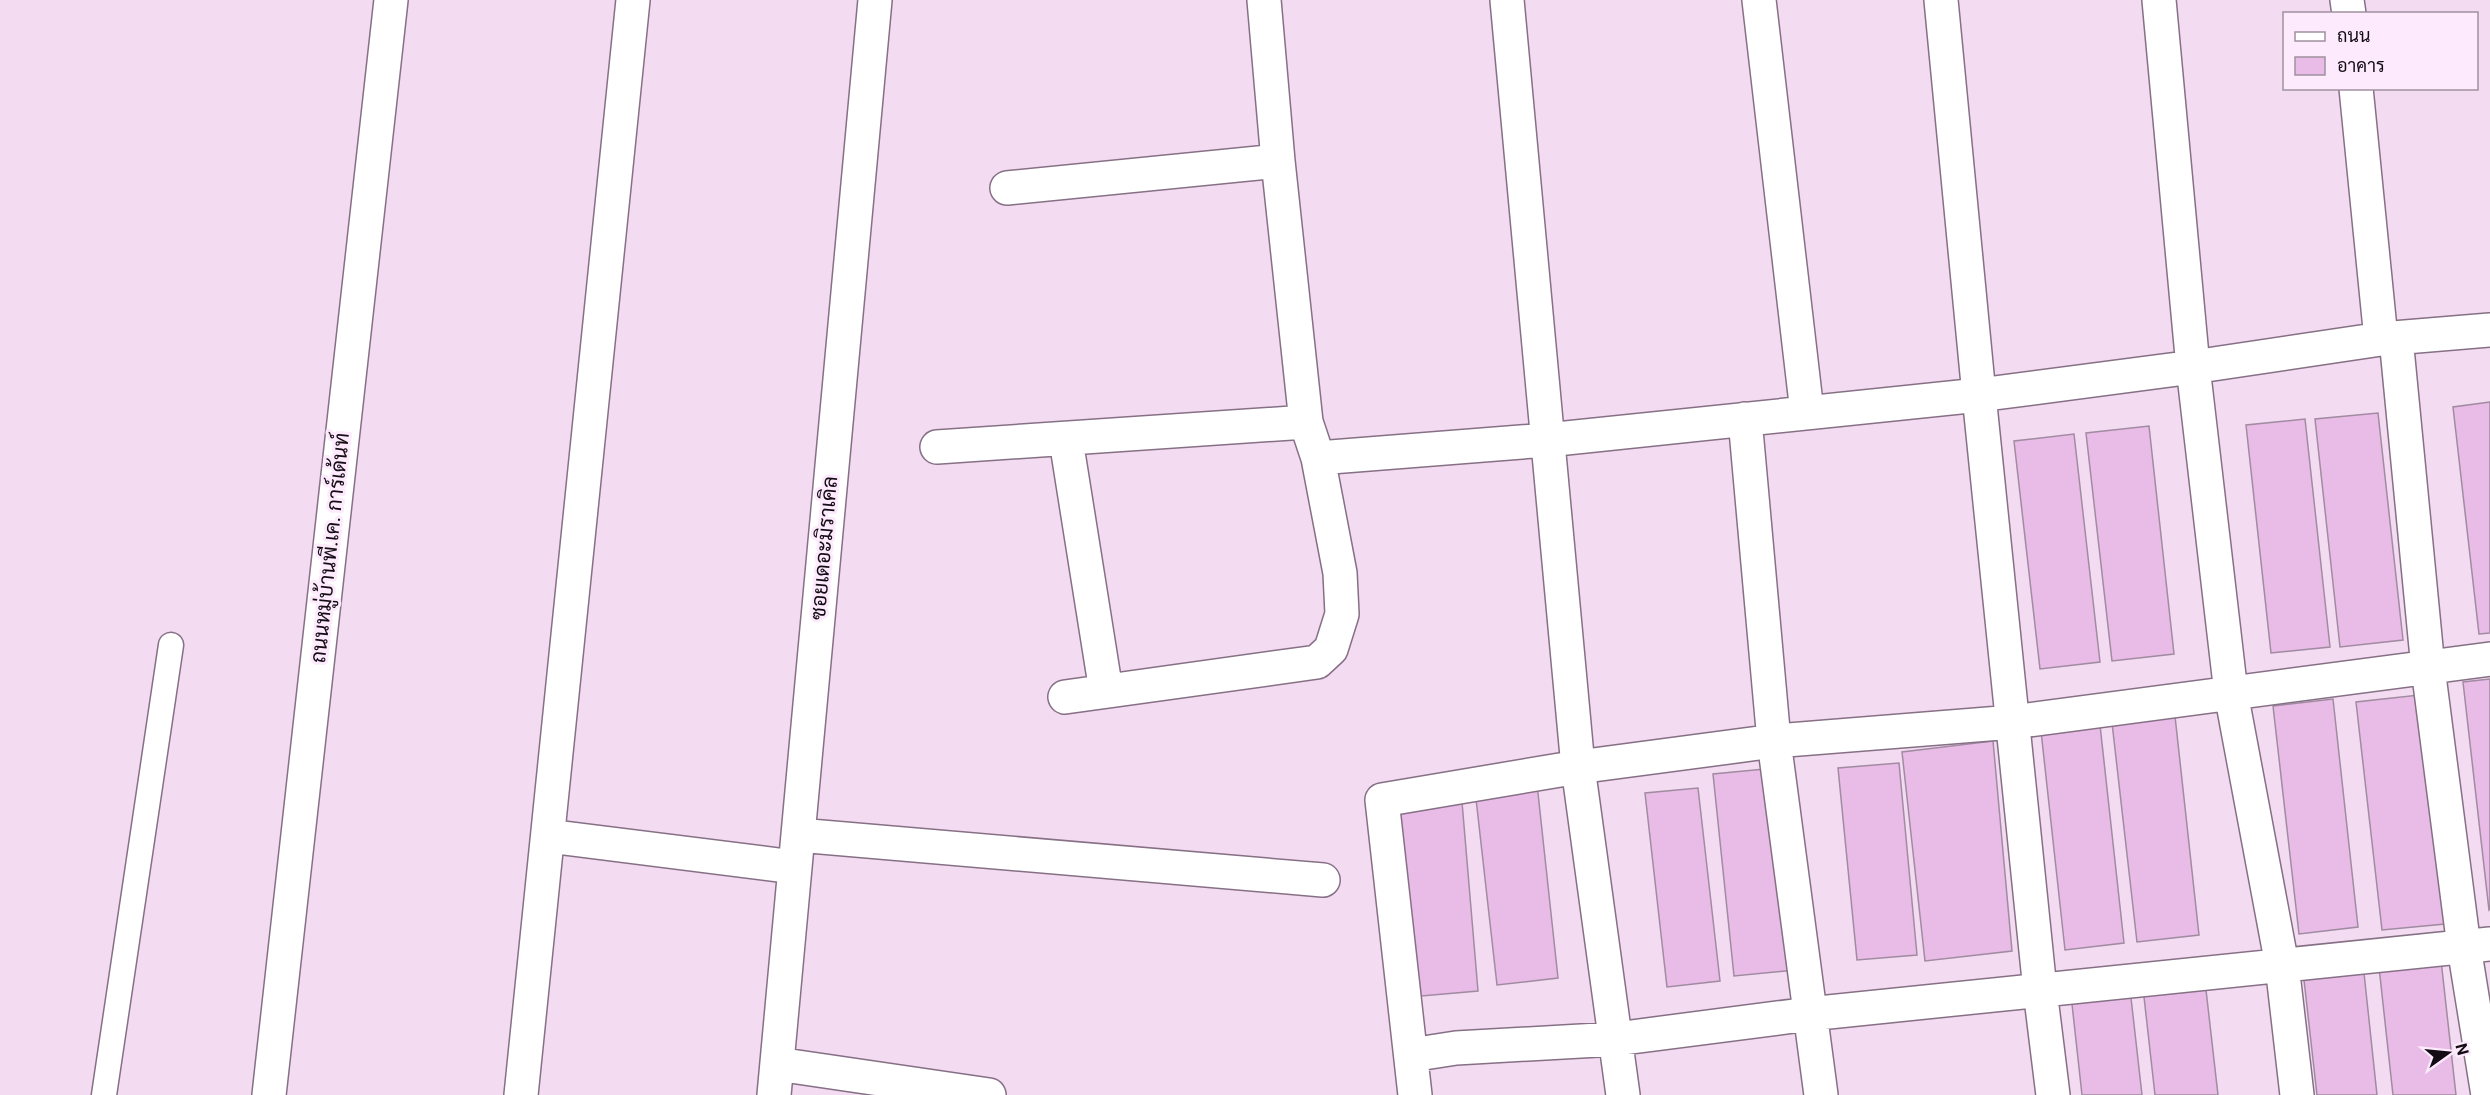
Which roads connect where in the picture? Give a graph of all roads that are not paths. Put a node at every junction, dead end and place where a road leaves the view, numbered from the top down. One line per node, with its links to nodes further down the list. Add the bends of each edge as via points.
1 (391, 0): 44 (street, ถนนหมู่บ้านพี.เค. การ์เด้นท์)
2 (633, 0): 33 (street)
3 (875, 0): 32 (street, ซอยเดอะมิราเคิล)
4 (1264, 0): 10 (street)
5 (1507, 0): 20 (street)
6 (1759, 0): 16 (street)
7 (1941, 0): 15 (street)
8 (2159, 0): 14 (street)
9 (2356, 90): 13 (street)
10 (1278, 161): 11 (street); 18 (street)
11 (1007, 188)
12 (2490, 330): 13 (street)
13 (2388, 339): 14 (street); 25 (street)
14 (2193, 367): 15 (street); 27 (street)
15 (1979, 395): 16 (street); 29 (street)
16 (1807, 412): 17 (street)
17 (1745, 419): 20 (street); 30 (street)
18 (1306, 422): 19 (street); 22 (street)
19 (1066, 440): 21 (street); 26 (street)
20 (1547, 440): 22 (street); 31 (street)
21 (937, 447)
22 (1318, 458): 26 (street, via 1340,573 1342,614 1331,650 1317,662)
23 (171, 645): 43 (lane)
24 (2490, 659): 25 (street)
25 (2428, 668): 27 (street); 36 (street)
26 (1106, 691): 28 (street)
27 (2231, 693): 29 (street); 37 (street)
28 (1065, 697)
29 (2013, 722): 30 (street); 38 (street)
30 (1774, 741): 31 (street); 39 (street)
31 (1578, 767): 40 (street); 41 (street, via 1382,800)
32 (798, 834): 34 (street, ซอยเดอะมิราเคิล); 35 (street)
33 (548, 836): 34 (street); 45 (street)
34 (794, 867): 42 (street, ซอยเดอะมิราเคิล)
35 (1323, 880)
36 (2477, 946): 37 (street); 52 (street)
37 (2282, 965): 38 (street); 51 (street)
38 (2040, 990): 39 (street); 50 (street)
39 (1809, 1014): 40 (street); 49 (street)
40 (1616, 1039): 41 (street, via 1456,1048); 48 (street)
41 (1410, 1055): 47 (street)
42 (775, 1080): 46 (street)
43 (104, 1095)
44 (269, 1095)
45 (521, 1095)
46 (989, 1095)
47 (1415, 1095)
48 (1623, 1095)
49 (1821, 1095)
50 (2053, 1095)
51 (2297, 1095)
52 (2488, 1095)

